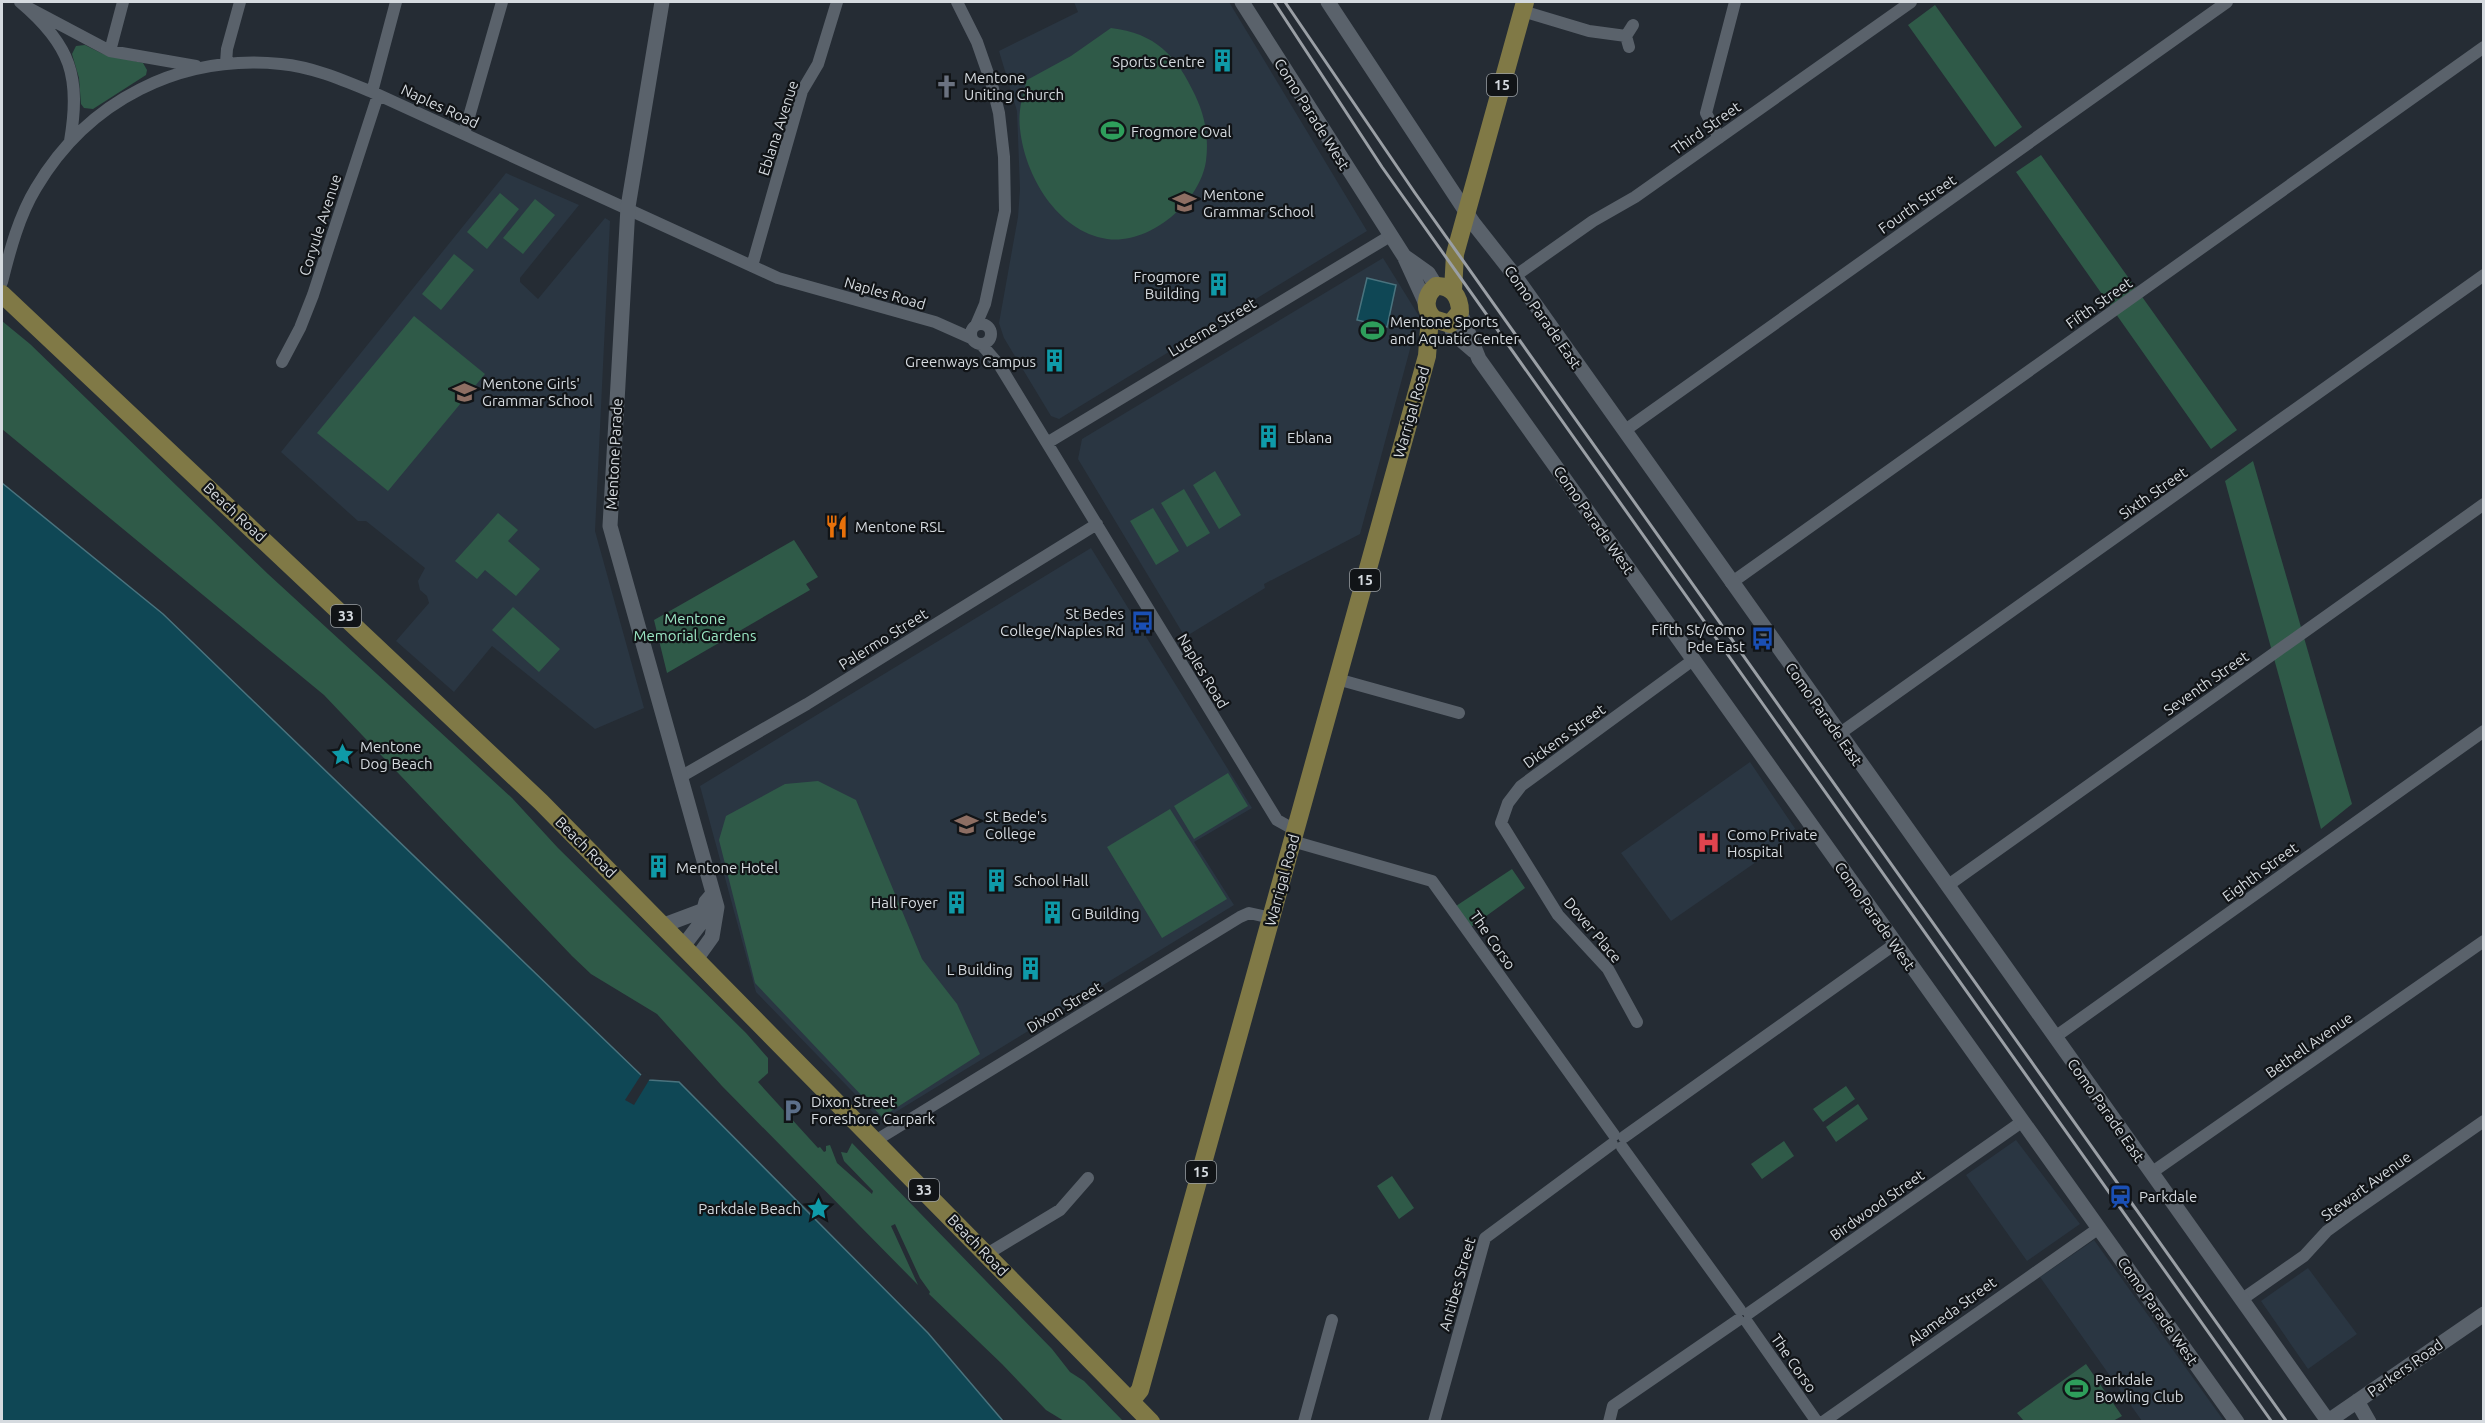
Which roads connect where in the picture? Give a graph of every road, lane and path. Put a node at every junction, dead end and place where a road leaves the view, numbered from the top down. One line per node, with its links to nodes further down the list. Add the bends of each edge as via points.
1 (123, 2): 18 (street)
2 (240, 2): 21 (street)
3 (396, 2): 24 (street, Coryule Avenue)
4 (502, 2): 25 (street)
5 (662, 2): 28 (street, Mentone Parade)
6 (837, 2): 32 (street, Eblana Avenue, via 818,64 802,92)
7 (957, 2): 40 (street, via 992,85 1005,157 1005,211)
8 (1242, 2): 30 (street, Como Parade West)
9 (1328, 2): 29 (street, Como Parade East)
10 (1735, 2): 26 (street, via 1706,113)
11 (1911, 2): 26 (street, Third Street)
12 (2227, 2): 43 (street, Fourth Street)
13 (23, 4): 16 (street); 19 (street)
14 (1524, 6): 15 (street, via 1627,42); 29 (main road, 15)
15 (1633, 25)
16 (79, 37): 18 (street); 19 (street)
17 (2484, 47): 47 (street, Fifth Street)
18 (110, 51): 20 (street)
19 (66, 57): 27 (street, via 76,94)
20 (147, 58): 22 (street); 23 (street)
21 (226, 63): 22 (street, Naples Road); 24 (street, Naples Road, via 282,64 308,69)
22 (200, 67): 23 (street, Naples Road)
23 (152, 83): 27 (street, Naples Road, via 99,115)
24 (375, 93): 25 (street, Naples Road); 42 (street, Coryule Avenue, via 313,295)
25 (464, 134): 28 (street, Naples Road)
26 (1719, 138): 34 (street, Third Street)
27 (69, 143): 35 (street, Naples Road, via 36,188 22,216)
28 (628, 207): 32 (street, Naples Road); 53 (street, Mentone Parade, via 610,526)
29 (1467, 212): 34 (street, Como Parade East); 36 (main road, 15, via 1455,254 1444,269)
30 (1390, 236): 31 (street, Como Parade West); 44 (street, Lucerne Street)
31 (1404, 256): 36 (street, Como Parade West); 38 (street, Como Parade West)
32 (752, 266): 40 (street, Naples Road, via 778,278)
33 (2484, 275): 52 (street, Sixth Street)
34 (1515, 276): 43 (street, Como Parade East)
35 (2, 282)
36 (1443, 287): 38 (main road, 15, via 1429,293); 39 (main road, via 1458,297)
37 (2, 294): 60 (main road, Beach Road / 33, via 458,722)
38 (1428, 310): 39 (main road); 41 (main road, Warrigal Road / 15)
39 (1452, 320): 41 (main road, Warrigal Road / 15); 48 (street, Como Parade West)
40 (980, 333): 44 (street, Naples Road)
41 (1427, 356): 49 (main road, Warrigal Road / 15)
42 (282, 362)
43 (1624, 431): 47 (street, Como Parade East)
44 (1047, 443): 46 (street, Naples Road)
45 (2484, 504): 56 (street, Seventh Street)
46 (1097, 524): 53 (street, Palermo Street, via 807,704); 54 (street, Naples Road, via 1277,820)
47 (1731, 583): 52 (street, Como Parade East)
48 (1693, 660): 55 (street, Dickens Street, via 1521,786 1508,803 1501,823); 62 (street, Como Parade West)
49 (1337, 679): 50 (street); 54 (main road, Warrigal Road / 15)
50 (1459, 713)
51 (2484, 731): 66 (street, Eighth Street)
52 (1839, 734): 56 (street, Como Parade East)
53 (682, 776): 57 (street, Mentone Parade)
54 (1294, 836): 59 (main road, Warrigal Road / 15); 70 (street, The Corso, via 1432,881)
55 (1522, 859): 65 (street, Dover Place, via 1558,915 1608,969)
56 (1947, 886): 66 (street, Como Parade East)
57 (712, 895): 58 (street); 64 (street, Mentone Parade, via 717,906 713,931)
58 (704, 910): 60 (street); 63 (street, via 700,924)
59 (1271, 918): 69 (street, Dixon Street, via 1249,913 1240,917); 79 (main road, Warrigal Road / 15, via 1140,1390)
60 (664, 925): 63 (main road, Beach Road / 33)
61 (2484, 941): 71 (street, Bethell Avenue)
62 (1894, 944): 67 (street, Como Parade West); 70 (street, Antibes Street)
63 (684, 945): 64 (main road, Beach Road / 33)
64 (697, 958): 69 (main road, Beach Road / 33)
65 (1637, 1022)
66 (2055, 1037): 71 (street, Como Parade East)
67 (2023, 1121): 73 (street, Como Parade West); 77 (street, Birdwood Street)
68 (2484, 1121): 75 (street, Stewart Avenue, via 2349,1215 2304,1256)
69 (876, 1141): 74 (main road, Beach Road / 33)
70 (1618, 1141): 77 (street, The Corso); 84 (street, Antibes Street, via 1485,1238)
71 (2151, 1173): 75 (street, Como Parade East)
72 (1088, 1178): 74 (street, via 1060,1210)
73 (2099, 1228): 87 (street, Alameda Street); 88 (street, Como Parade West)
74 (987, 1254): 79 (main road, Beach Road / 33)
75 (2241, 1300): 81 (street, Como Parade East)
76 (2484, 1314): 80 (street, Parkers Road)
77 (1744, 1316): 85 (street, Birdwood Street, via 1613,1406); 86 (street, The Corso)
78 (1332, 1320): 83 (street)
79 (1131, 1401): 82 (main road, Beach Road / 33)
80 (2352, 1405): 81 (street, Parkers Road); 89 (street); 90 (street)
81 (2327, 1421)
82 (1150, 1422)
83 (1304, 1422)
84 (1434, 1422)
85 (1609, 1422)
86 (1817, 1422)
87 (1824, 1422)
88 (2237, 1422)
89 (2358, 1422)
90 (2369, 1422)

